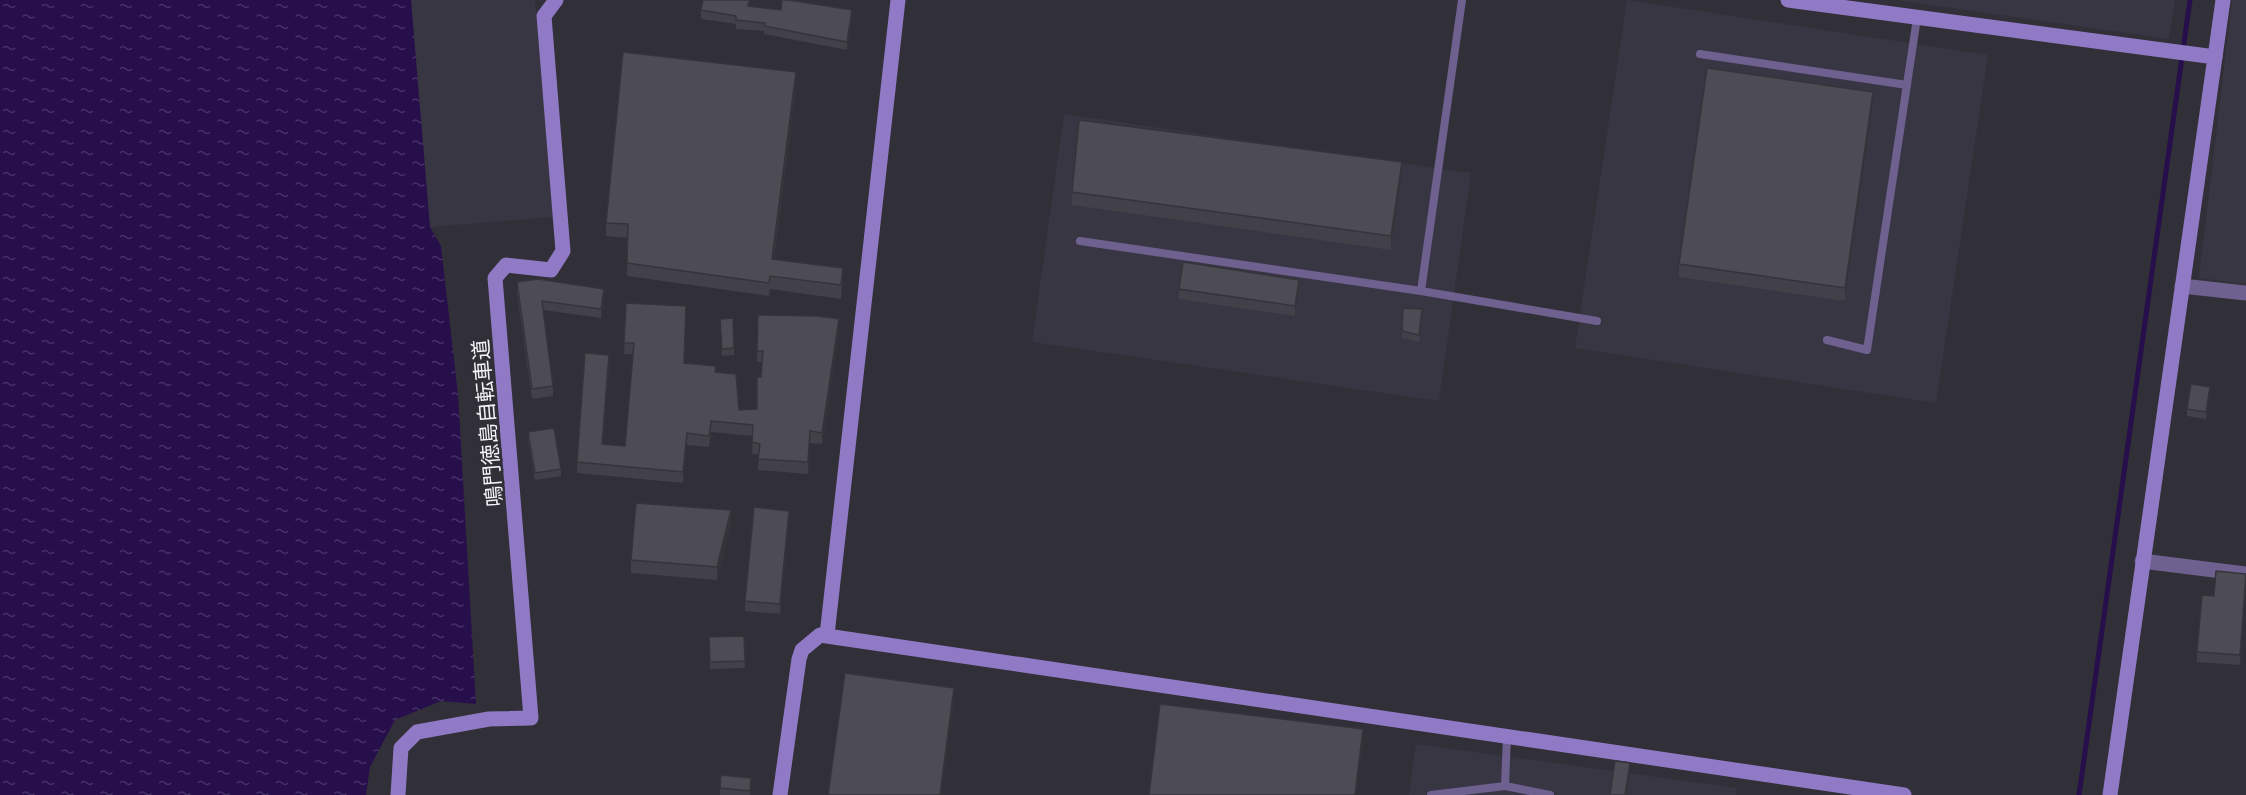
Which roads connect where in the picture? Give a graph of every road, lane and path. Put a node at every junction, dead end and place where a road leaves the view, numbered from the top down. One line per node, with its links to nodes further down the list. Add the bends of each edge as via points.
1 (556, 0): 21 (street, 鳴門徳島自転車道, via 544,16 563,251 551,270 506,265 495,278 531,718 489,719 417,732 401,748)
2 (898, 0): 18 (street)
3 (1462, 0): 12 (lane)
4 (1788, 0): 6 (street)
5 (2223, 0): 8 (street)
6 (1917, 18): 8 (street); 9 (lane)
7 (1700, 54): 9 (lane)
8 (2215, 57): 11 (street)
9 (1907, 84): 15 (lane, via 1867,351)
10 (1080, 241): 12 (lane)
11 (2182, 286): 13 (street); 16 (street)
12 (1420, 291): 14 (lane)
13 (2246, 293)
14 (1597, 321)
15 (1827, 340)
16 (2142, 561): 17 (street); 26 (street)
17 (2246, 574)
18 (827, 635): 19 (street); 22 (street, via 810,642 799,659)
19 (1508, 736): 20 (lane); 25 (street)
20 (1505, 786): 23 (lane); 24 (lane)
21 (398, 795)
22 (780, 795)
23 (1431, 795)
24 (1550, 795)
25 (1904, 795)
26 (2110, 795)

